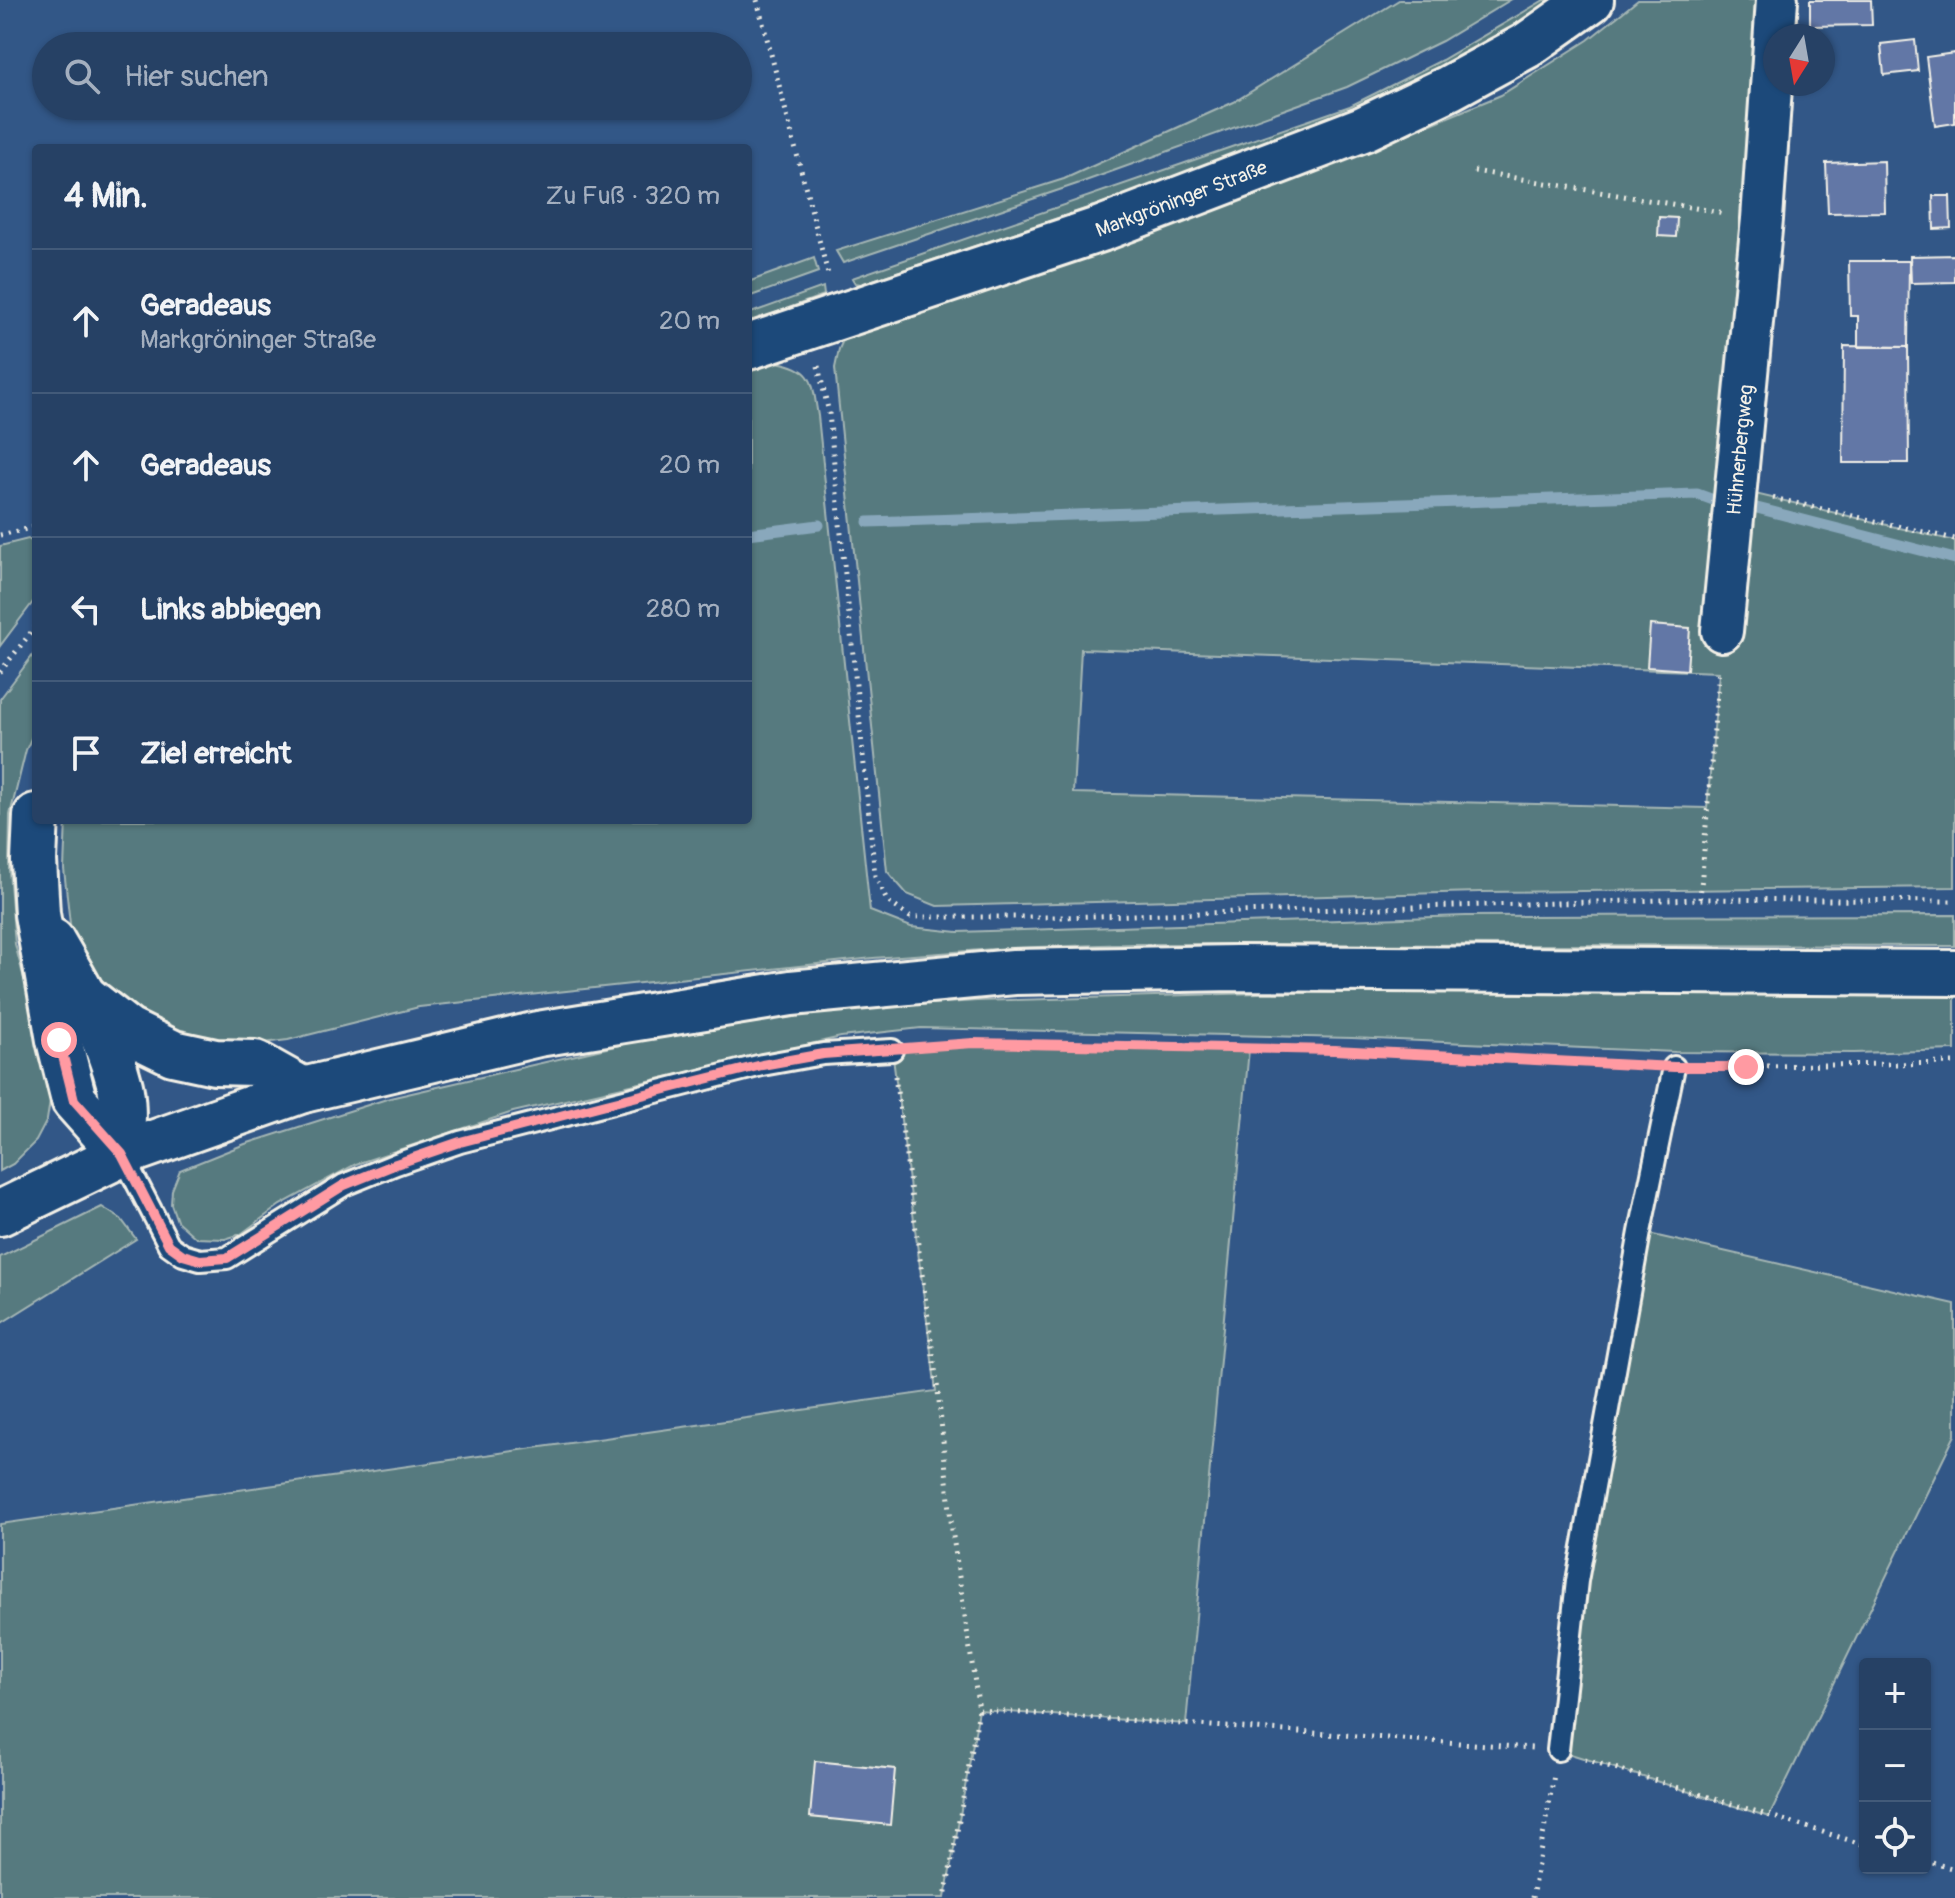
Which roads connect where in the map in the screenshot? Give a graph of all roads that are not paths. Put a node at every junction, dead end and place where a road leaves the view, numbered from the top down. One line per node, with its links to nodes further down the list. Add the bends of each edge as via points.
1 (1591, 0): 3 (main road, Markgröninger Straße, via 1526,46 1363,129 1101,229)
2 (1777, 0): 4 (street, Hühnerbergweg, via 1762,219)
3 (752, 346)
4 (1722, 631)
5 (36, 824): 6 (main road)
6 (37, 914): 8 (main road); 12 (main road, via 74,1100)
7 (1955, 973): 11 (main road, via 1404,968 1014,972 658,1013 538,1034)
8 (85, 998): 11 (main road, via 128,1031 173,1053 255,1063); 12 (main road, via 121,1089)
9 (892, 1050): 12 (lane, via 762,1065 460,1142 344,1185 227,1258 200,1260 169,1245)
10 (1674, 1067): 14 (lane, via 1577,1581)
11 (303, 1090): 12 (main road)
12 (122, 1154): 13 (main road)
13 (0, 1213)
14 (1558, 1750)

